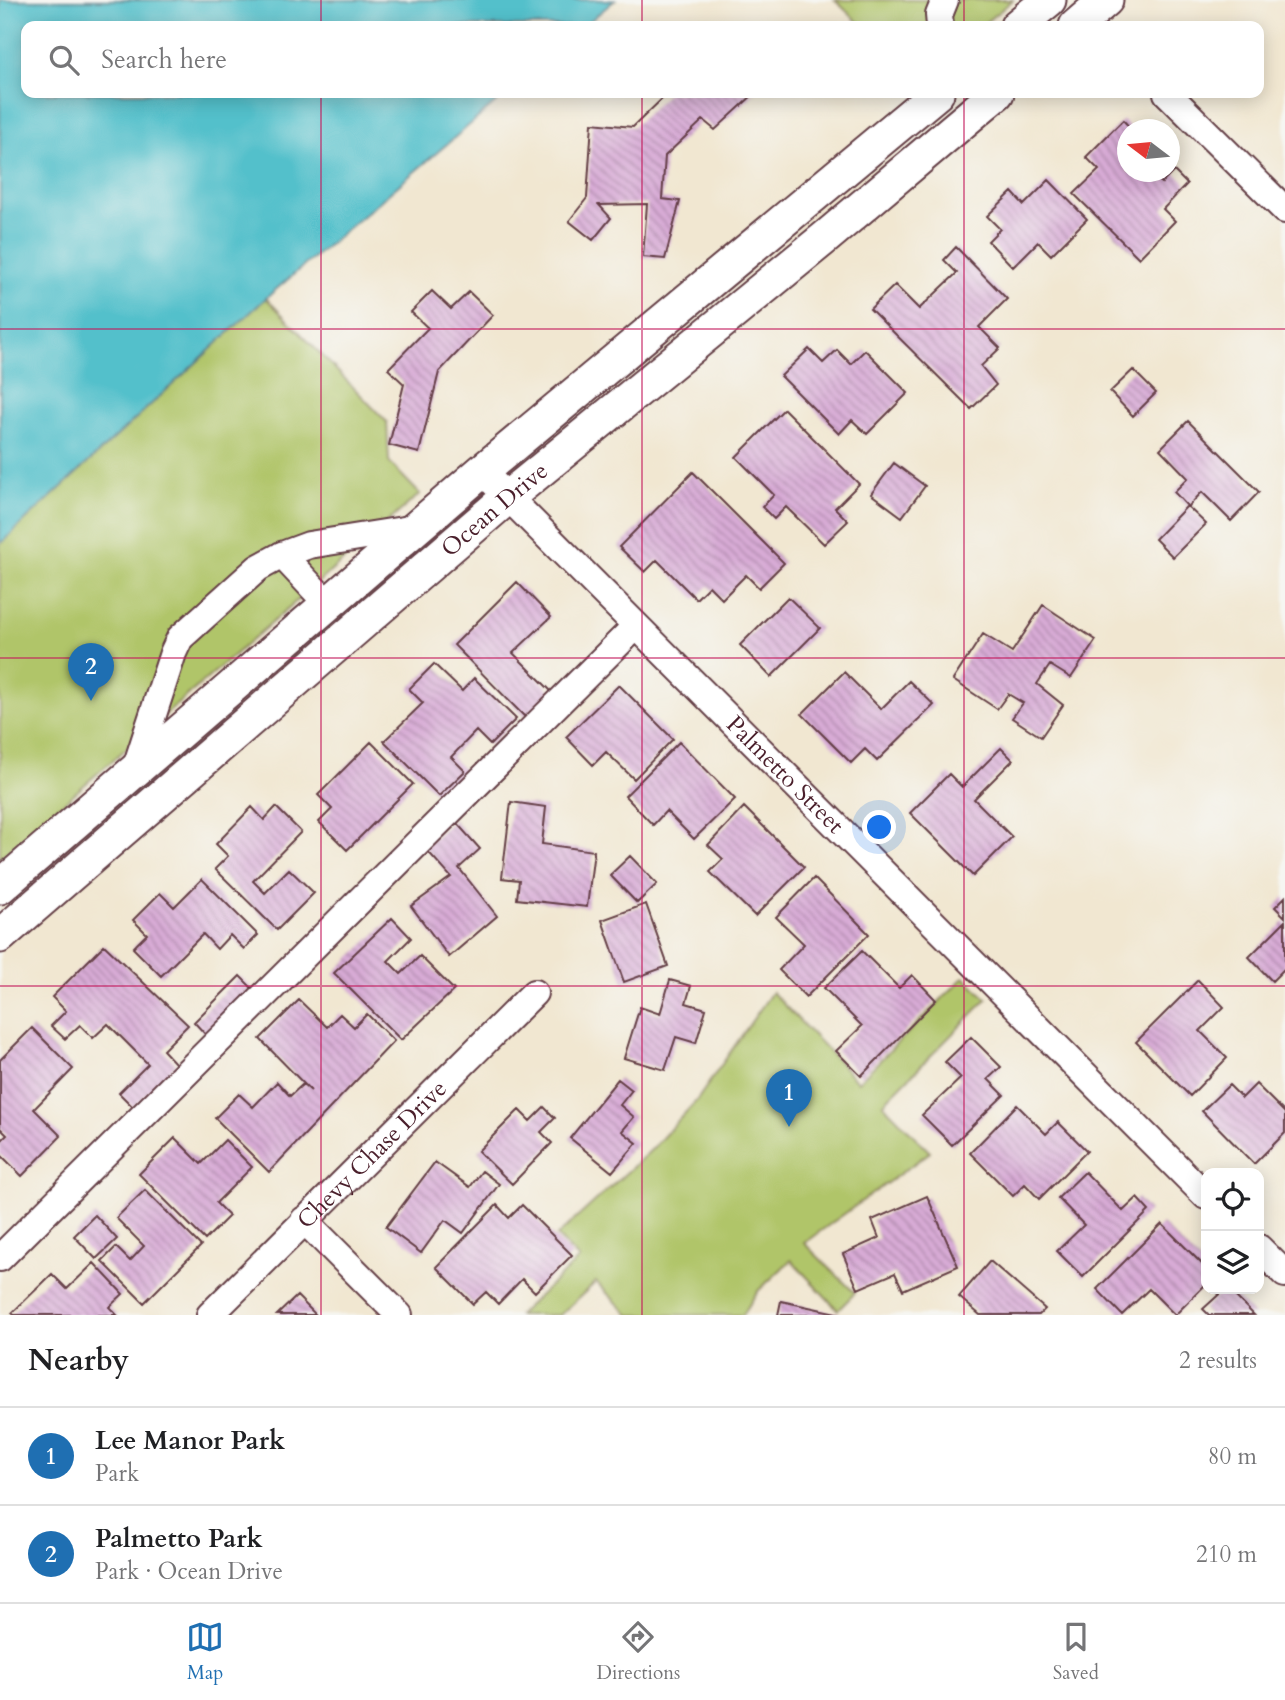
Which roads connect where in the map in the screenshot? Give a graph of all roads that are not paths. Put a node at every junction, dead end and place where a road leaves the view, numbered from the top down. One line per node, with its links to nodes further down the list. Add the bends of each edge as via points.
1 (945, 0): 3 (street)
2 (1049, 0): 4 (main road)
3 (940, 21)
4 (1023, 21)
5 (931, 98): 8 (main road, Ocean Drive)
6 (991, 98): 9 (main road, Ocean Drive)
7 (1172, 98): 10 (street)
8 (885, 136): 9 (main road); 11 (main road, Ocean Drive)
9 (911, 165): 12 (main road, Ocean Drive)
10 (1285, 210)
11 (738, 259): 12 (main road); 13 (main road, Ocean Drive)
12 (763, 288): 14 (main road, Ocean Drive)
13 (622, 355): 14 (main road); 15 (main road, Ocean Drive)
14 (647, 384): 16 (main road, Ocean Drive)
15 (482, 471): 16 (street, Palmetto Street); 17 (main road, Ocean Drive)
16 (508, 498): 20 (street, Palmetto Street); 21 (main road, Ocean Drive)
17 (416, 528): 18 (street, via 309,545); 19 (main road, Ocean Drive)
18 (282, 555): 19 (street); 22 (street, via 258,568 180,638)
19 (317, 614): 21 (main road); 22 (main road, Ocean Drive)
20 (636, 626): 26 (street, Palmetto Street); 29 (street)
21 (331, 651): 24 (main road, Ocean Drive)
22 (135, 770): 23 (main road, Ocean Drive)
23 (0, 887)
24 (0, 936)
25 (534, 992): 27 (street, Chevy Chase Drive)
26 (1201, 1191)
27 (304, 1220): 31 (street, Chevy Chase Drive); 32 (street)
28 (1264, 1253): 30 (street)
29 (0, 1258)
30 (1285, 1274)
31 (210, 1315)
32 (399, 1315)

